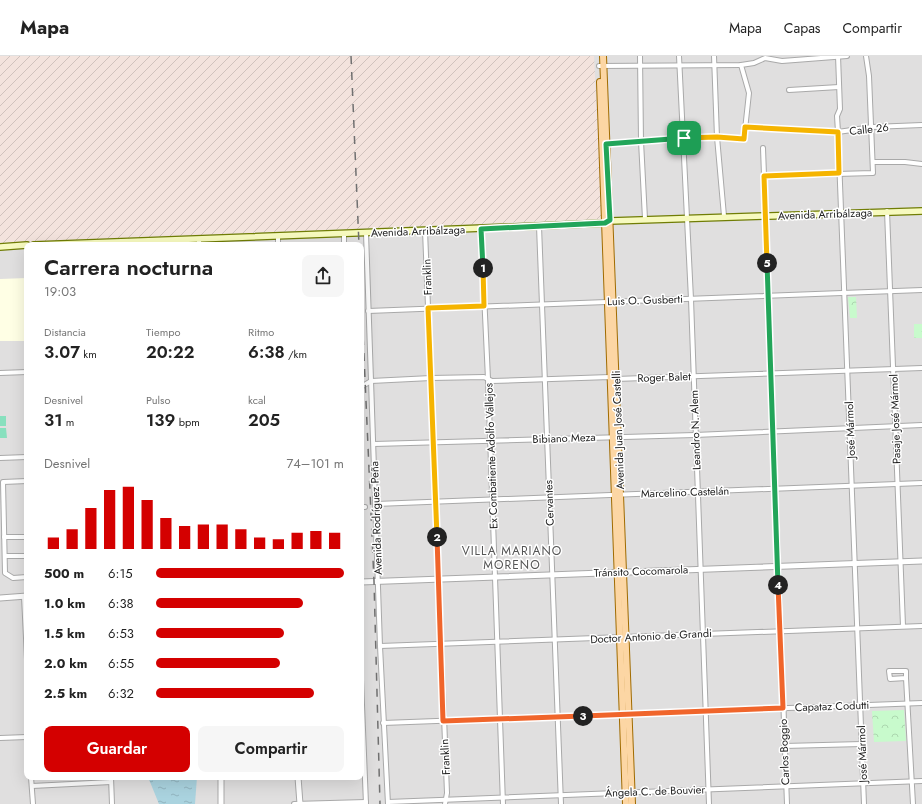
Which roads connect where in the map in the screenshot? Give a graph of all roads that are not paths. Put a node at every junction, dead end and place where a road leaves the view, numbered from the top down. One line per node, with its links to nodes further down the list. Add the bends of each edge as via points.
1 (599, 56): 14 (main road, Avenida Juan José Castelli)
2 (603, 56): 14 (main road, Avenida Juan José Castelli)
3 (640, 56): 10 (street)
4 (679, 56): 11 (street, Leandro N. Alem)
5 (714, 56): 12 (street)
6 (838, 56): 7 (street); 9 (street, via 782,61); 15 (street, José Mármol)
7 (847, 56)
8 (866, 56): 19 (street)
9 (767, 57): 13 (street)
10 (641, 64): 11 (street); 14 (street); 23 (street)
11 (679, 64): 12 (street); 22 (street, Leandro N. Alem)
12 (714, 65): 13 (street); 21 (street)
13 (741, 65): 18 (street, via 748,93)
14 (601, 66): 24 (main road, Avenida Juan José Castelli)
15 (839, 87): 16 (street); 20 (street, José Mármol)
16 (789, 90)
17 (922, 125): 19 (street, Calle 26)
18 (745, 127): 20 (street, Calle 26); 21 (street, via 744,139)
19 (872, 127): 20 (street, Calle 26); 26 (street)
20 (838, 132): 28 (street, José Mármol)
21 (717, 137): 22 (street); 33 (street)
22 (684, 138): 23 (street); 35 (street, Leandro N. Alem)
23 (641, 141): 24 (street); 36 (street)
24 (604, 144): 37 (main road, Avenida Juan José Castelli)
25 (763, 148): 29 (street, Carlos Boggio)
26 (873, 162): 27 (street); 28 (street, via 873,173)
27 (922, 164)
28 (839, 173): 29 (street); 32 (street, José Mármol)
29 (764, 176): 34 (street, Carlos Boggio)
30 (922, 210): 31 (main road, Avenida Arribálzaga)
31 (887, 211): 32 (main road, Avenida Arribálzaga); 50 (street, Pasaje José Mármol)
32 (841, 213): 34 (main road, Avenida Arribálzaga); 51 (street, José Mármol)
33 (724, 216): 34 (main road, Avenida Arribálzaga); 35 (main road, Avenida Arribálzaga)
34 (765, 216): 52 (street, Carlos Boggio)
35 (688, 218): 36 (main road, Avenida Arribálzaga); 53 (street, Leandro N. Alem)
36 (645, 219): 37 (main road, Avenida Arribálzaga)
37 (607, 222): 38 (main road, Avenida Arribálzaga); 54 (main road, Avenida Juan José Castelli)
38 (539, 226): 39 (main road, Avenida Arribálzaga); 55 (street, Cervantes)
39 (481, 229): 40 (main road, Avenida Arribálzaga); 56 (street, Ex Combatiente Adolfo Vallejos)
40 (426, 230): 41 (main road, Avenida Arribálzaga); 57 (street, Franklin)
41 (366, 233): 42 (main road, Avenida Arribálzaga); 58 (street, Avenida Rodríguez Peña)
42 (344, 234): 43 (main road, Avenida Arribálzaga); 46 (street)
43 (278, 236): 44 (main road, Avenida Arribálzaga); 45 (street)
44 (199, 242)
45 (278, 242)
46 (344, 242)
47 (24, 245): 48 (main road)
48 (0, 247)
49 (922, 290): 50 (street, Luis O. Gusberti)
50 (891, 291): 51 (street, Luis O. Gusberti); 59 (street, Pasaje José Mármol)
51 (845, 292): 52 (street, Luis O. Gusberti); 61 (street, José Mármol)
52 (768, 295): 53 (street, Luis O. Gusberti); 64 (street, Carlos Boggio)
53 (691, 299): 54 (street, Luis O. Gusberti); 65 (street, Leandro N. Alem)
54 (611, 301): 55 (street, Luis O. Gusberti); 67 (main road, Avenida Juan José Castelli)
55 (542, 303): 56 (street, Luis O. Gusberti); 69 (street, Cervantes)
56 (484, 306): 57 (street, Luis O. Gusberti); 68 (street, Ex Combatiente Adolfo Vallejos)
57 (428, 308): 58 (street, Luis O. Gusberti); 66 (street, Franklin)
58 (368, 311): 70 (street, Avenida Rodríguez Peña)
59 (894, 368): 60 (street, Roger Balet); 61 (street, Roger Balet); 73 (street, Pasaje José Mármol)
60 (922, 368)
61 (848, 370): 64 (street, Roger Balet); 74 (street, José Mármol)
62 (24, 372): 63 (street)
63 (0, 373)
64 (770, 373): 65 (street, Roger Balet); 75 (street, Carlos Boggio)
65 (693, 376): 67 (street, Roger Balet); 76 (street, Leandro N. Alem)
66 (431, 378): 68 (street, Roger Balet); 70 (street, Roger Balet); 80 (street, Franklin)
67 (613, 378): 69 (street, Roger Balet); 77 (main road, Avenida Juan José Castelli)
68 (488, 379): 69 (street, Roger Balet); 79 (street, Ex Combatiente Adolfo Vallejos)
69 (545, 379): 78 (street, Cervantes)
70 (371, 381): 71 (street, Roger Balet); 81 (street, Avenida Rodríguez Peña)
71 (364, 385)
72 (922, 425): 73 (street, Bibiano Meza)
73 (896, 426): 74 (street, Bibiano Meza); 86 (street, Pasaje José Mármol)
74 (850, 428): 75 (street, Bibiano Meza); 87 (street, José Mármol)
75 (773, 431): 76 (street, Bibiano Meza); 88 (street, Carlos Boggio)
76 (695, 435): 77 (street, Bibiano Meza); 89 (street, Leandro N. Alem)
77 (615, 437): 78 (street, Bibiano Meza); 90 (main road, Avenida Juan José Castelli)
78 (547, 438): 79 (street, Bibiano Meza); 91 (street, Cervantes)
79 (490, 440): 80 (street, Bibiano Meza); 92 (street, Ex Combatiente Adolfo Vallejos)
80 (432, 442): 81 (street, Bibiano Meza); 93 (street, Franklin)
81 (374, 444): 94 (street, Avenida Rodríguez Peña)
82 (24, 457): 83 (street)
83 (0, 458)
84 (24, 481): 96 (street, via 3,482)
85 (922, 483): 86 (street, Marcelino Castelán)
86 (898, 484): 87 (street, Marcelino Castelán); 100 (street, Pasaje José Mármol)
87 (853, 485): 88 (street, Marcelino Castelán); 101 (street, José Mármol)
88 (774, 488): 89 (street, Marcelino Castelán); 102 (street, Carlos Boggio)
89 (697, 492): 90 (street, Marcelino Castelán); 103 (street, Leandro N. Alem)
90 (617, 495): 91 (street, Marcelino Castelán); 104 (main road, Avenida Juan José Castelli)
91 (549, 497): 92 (street, Marcelino Castelán); 105 (street, Cervantes)
92 (492, 499): 93 (street, Marcelino Castelán); 107 (street, Ex Combatiente Adolfo Vallejos)
93 (436, 501): 94 (street, Marcelino Castelán); 108 (street, Franklin)
94 (376, 504): 109 (street, Avenida Rodríguez Peña)
95 (24, 537): 96 (street)
96 (4, 538): 98 (street)
97 (24, 556): 98 (street)
98 (3, 559): 106 (street, via 5,573 12,578)
99 (922, 561): 100 (street, Tránsito Cocomarola)
100 (901, 562): 101 (street, Tránsito Cocomarola); 113 (street, Pasaje José Mármol)
101 (856, 564): 102 (street, Tránsito Cocomarola); 115 (street, José Mármol)
102 (778, 566): 103 (street, Tránsito Cocomarola); 116 (street, Carlos Boggio)
103 (701, 569): 104 (street, Tránsito Cocomarola); 117 (street, Leandro N. Alem)
104 (620, 572): 105 (street, Tránsito Cocomarola); 118 (main road, Avenida Juan José Castelli)
105 (552, 575): 107 (street, Tránsito Cocomarola); 119 (street, Cervantes)
106 (24, 577)
107 (494, 577): 108 (street, Tránsito Cocomarola); 120 (street, Ex Combatiente Adolfo Vallejos)
108 (438, 579): 109 (street, Tránsito Cocomarola); 121 (street, Franklin)
109 (378, 581): 110 (street, Tránsito Cocomarola); 122 (street, Avenida Rodríguez Peña)
110 (364, 582)
111 (24, 596): 112 (street)
112 (0, 598)
113 (903, 626): 114 (street, Doctor Antonio de Grandi); 115 (street, Doctor Antonio de Grandi)
114 (922, 626)
115 (858, 628): 116 (street, Doctor Antonio de Grandi); 126 (street, José Mármol)
116 (780, 631): 117 (street, Doctor Antonio de Grandi); 127 (street, Carlos Boggio)
117 (703, 633): 118 (street, Doctor Antonio de Grandi); 128 (street, Leandro N. Alem)
118 (622, 637): 119 (street, Doctor Antonio de Grandi); 129 (main road, Avenida Juan José Castelli)
119 (555, 640): 120 (street, Doctor Antonio de Grandi); 130 (street, Cervantes)
120 (498, 642): 121 (street, Doctor Antonio de Grandi); 131 (street, Ex Combatiente Adolfo Vallejos)
121 (441, 643): 122 (street, Doctor Antonio de Grandi); 132 (street, Franklin)
122 (380, 646): 133 (street, Avenida Rodríguez Peña)
123 (906, 678): 124 (street)
124 (908, 703): 125 (street, Capataz Codutti); 126 (street, Capataz Codutti); 142 (street)
125 (922, 703)
126 (860, 705): 127 (street, Capataz Codutti); 136 (street, José Mármol)
127 (783, 708): 128 (street, Capataz Codutti); 137 (street, Carlos Boggio)
128 (706, 711): 129 (street, Capataz Codutti); 148 (street, Leandro N. Alem)
129 (626, 714): 130 (street, Capataz Codutti); 149 (main road, Avenida Juan José Castelli)
130 (557, 716): 131 (street, Capataz Codutti); 150 (street, Cervantes)
131 (499, 719): 132 (street, Capataz Codutti); 151 (street, Ex Combatiente Adolfo Vallejos)
132 (443, 721): 133 (street, Capataz Codutti); 152 (street, Franklin)
133 (383, 723): 154 (street, Avenida Rodríguez Peña)
134 (24, 737): 135 (street)
135 (0, 738)
136 (862, 744): 137 (street); 145 (street, José Mármol)
137 (784, 746): 147 (street, Carlos Boggio)
138 (364, 764): 153 (street)
139 (31, 780): 146 (street)
140 (221, 780): 157 (street)
141 (298, 780): 159 (street)
142 (912, 781): 143 (street, Ángela C. de Bouvier); 145 (street, Ángela C. de Bouvier); 167 (street)
143 (922, 781)
144 (111, 782): 146 (street); 156 (street)
145 (863, 782): 147 (street, Ángela C. de Bouvier); 166 (street, José Mármol)
146 (32, 786): 155 (street)
147 (786, 786): 148 (street, Ángela C. de Bouvier); 165 (street, Carlos Boggio)
148 (709, 789): 149 (street, Ángela C. de Bouvier); 164 (street, Leandro N. Alem)
149 (628, 792): 150 (street, Ángela C. de Bouvier); 162 (main road, Avenida Juan José Castelli); 163 (main road, Avenida Juan José Castelli)
150 (561, 794): 151 (street, Ángela C. de Bouvier); 161 (street, Cervantes)
151 (503, 797): 152 (street, Ángela C. de Bouvier); 160 (street, Ex Combatiente Adolfo Vallejos)
152 (445, 802): 154 (street, Ángela C. de Bouvier)
153 (366, 803): 159 (street)
154 (388, 803)
155 (33, 804)
156 (112, 804)
157 (221, 804)
158 (294, 804): 159 (street)
159 (300, 804)
160 (503, 804)
161 (561, 804)
162 (626, 804)
163 (632, 804)
164 (710, 804)
165 (787, 804)
166 (864, 804)
167 (913, 804)

